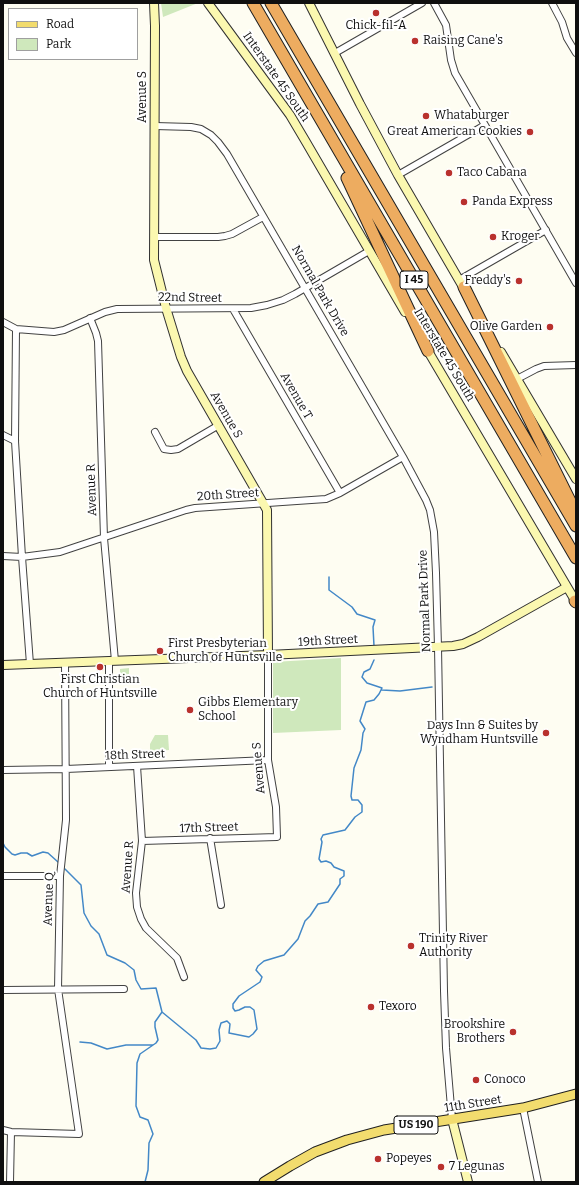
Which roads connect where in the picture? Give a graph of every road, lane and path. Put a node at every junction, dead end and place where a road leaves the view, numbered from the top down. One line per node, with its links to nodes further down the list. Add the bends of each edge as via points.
1 (154, 3): 13 (street, Avenue S)
2 (208, 3): 18 (street, Interstate 45 South, via 290,115)
3 (253, 3): 11 (highway, I 45)
4 (271, 3): 39 (highway, I 45)
5 (309, 3): 9 (street)
6 (422, 3): 9 (street)
7 (434, 3): 12 (street, via 446,25 452,66)
8 (552, 3): 10 (street)
9 (335, 53): 14 (street)
10 (576, 53)
11 (317, 114): 27 (highway); 43 (highway, I 45)
12 (485, 124): 14 (street); 16 (street)
13 (155, 126): 15 (street, Normal Park Drive, via 191,127 211,135 227,154); 17 (street, Avenue S)
14 (398, 175): 20 (street)
15 (263, 217): 17 (street, via 225,236); 21 (street, Normal Park Drive)
16 (546, 230): 19 (street); 20 (street)
17 (154, 237): 22 (street, Avenue S, via 154,260)
18 (369, 251): 21 (street, 22nd Street); 27 (street, Interstate 45 South)
19 (576, 282)
20 (461, 284): 29 (street); 38 (highway)
21 (305, 288): 23 (street, 22nd Street, via 267,305); 34 (street, Normal Park Drive)
22 (166, 308): 23 (street, 22nd Street); 24 (street, 22nd Street, via 116,309); 30 (street, Avenue S, via 187,371)
23 (233, 309): 36 (street, Avenue T)
24 (90, 318): 26 (street, 22nd Street, via 54,332); 40 (street, Avenue R, via 98,341)
25 (3, 322): 26 (street, 22nd Street)
26 (16, 329): 33 (street)
27 (428, 351): 44 (street, Interstate 45 South)
28 (576, 365): 29 (street, via 544,366)
29 (517, 379): 35 (street)
30 (219, 426): 31 (street, via 178,449 171,450 164,449); 37 (street, Avenue S)
31 (155, 432)
32 (3, 435): 33 (street)
33 (15, 441): 42 (street)
34 (403, 457): 36 (street, 20th Street); 46 (street, Normal Park Drive, via 426,500 432,520)
35 (576, 479)
36 (340, 493): 37 (street, 20th Street, via 326,499)
37 (263, 503): 40 (street, 20th Street, via 186,510); 47 (street, Avenue S, via 267,510)
38 (576, 513)
39 (576, 526)
40 (104, 538): 42 (street, 20th Street, via 60,552); 48 (street, Avenue R)
41 (3, 556): 42 (street, 20th Street)
42 (22, 557): 50 (street)
43 (576, 558)
44 (567, 587): 45 (street, Interstate 45 South); 46 (street, 19th Street, via 472,640 453,646)
45 (576, 602)
46 (438, 647): 47 (street, 19th Street); 69 (street, Normal Park Drive, via 444,1005)
47 (268, 655): 48 (street, 19th Street); 52 (street, Avenue S)
48 (112, 661): 49 (street, 19th Street); 54 (street, Avenue R)
49 (65, 663): 50 (street, 19th Street); 55 (street, Avenue Q)
50 (30, 664): 51 (street, 19th Street)
51 (3, 665)
52 (268, 760): 53 (street, 18th Street); 57 (street, Avenue S, via 276,807)
53 (137, 766): 54 (street, 18th Street); 59 (street, Avenue R)
54 (109, 767): 55 (street, 18th Street)
55 (66, 769): 56 (street, 18th Street); 61 (street, Avenue Q, via 66,820)
56 (3, 770)
57 (277, 837): 58 (street, 17th Street)
58 (210, 838): 59 (street, 17th Street); 62 (street)
59 (142, 841): 63 (street, Avenue R, via 137,906 146,928 177,958)
60 (3, 876): 61 (street)
61 (60, 876): 64 (street, Avenue Q)
62 (221, 905)
63 (184, 977)
64 (58, 989): 65 (street); 66 (street); 71 (street, Avenue Q, via 78,1134)
65 (124, 989)
66 (3, 990)
67 (576, 1094): 68 (main road, 11th Street / US 190)
68 (523, 1108): 69 (main road, 11th Street / US 190); 75 (street)
69 (452, 1119): 73 (main road, 11th Street / US 190, via 384,1130 347,1140 315,1152); 74 (street, Normal Park Drive)
70 (3, 1130): 71 (street)
71 (11, 1132): 72 (street)
72 (10, 1182)
73 (264, 1182)
74 (468, 1182)
75 (538, 1182)

